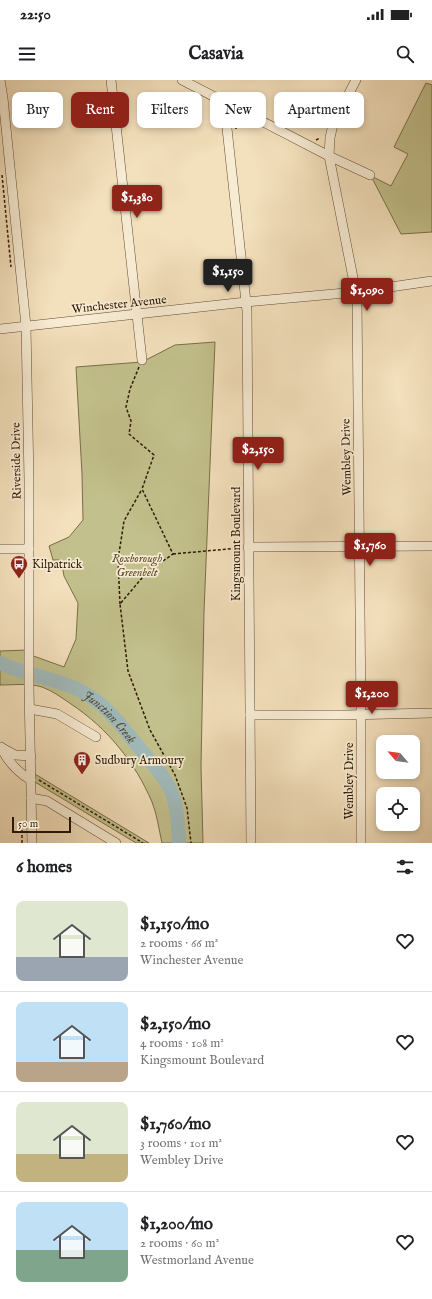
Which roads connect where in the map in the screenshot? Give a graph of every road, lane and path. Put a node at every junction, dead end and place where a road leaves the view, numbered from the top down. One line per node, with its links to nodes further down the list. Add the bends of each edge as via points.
1 (0, 80): 6 (street, Riverside Drive)
2 (110, 80): 16 (street)
3 (182, 80): 5 (street)
4 (356, 80): 9 (street, Wembley Drive, via 333,124)
5 (210, 95)
6 (2, 98): 17 (street, Riverside Drive)
7 (266, 124): 9 (street)
8 (227, 128): 15 (street, Kingsmount Boulevard)
9 (329, 156): 11 (street); 14 (street, Wembley Drive)
10 (1, 174): 12 (path)
11 (370, 175)
12 (11, 270)
13 (432, 281): 14 (street, Winchester Avenue)
14 (356, 292): 15 (street, Winchester Avenue); 23 (street, Wembley Drive)
15 (246, 302): 16 (street, Winchester Avenue); 22 (street, Kingsmount Boulevard)
16 (138, 314): 17 (street, Winchester Avenue); 19 (street)
17 (26, 326): 18 (street, Winchester Avenue); 25 (street, Riverside Drive)
18 (0, 328)
19 (142, 360): 20 (path, via 130,389 126,407 130,421 129,434 154,455)
20 (142, 489): 26 (path); 27 (path, via 124,522 118,560)
21 (432, 546): 23 (street)
22 (248, 547): 23 (street); 26 (path); 30 (street, Kingsmount Boulevard)
23 (360, 547): 31 (street, Wembley Drive)
24 (0, 549): 25 (street)
25 (30, 549): 28 (street, Riverside Drive)
26 (173, 554): 27 (path, via 147,572)
27 (120, 604): 40 (path, via 128,671 150,730 175,775 187,808)
28 (30, 709): 32 (street, via 57,714); 34 (street, Riverside Drive)
29 (432, 713): 31 (street)
30 (250, 714): 31 (street); 41 (street, Kingsmount Boulevard)
31 (361, 714): 42 (street, Wembley Drive)
32 (96, 737)
33 (1, 747): 34 (street, via 15,755); 35 (street, via 17,771)
34 (30, 756): 35 (street, Riverside Drive)
35 (31, 778): 36 (street, Riverside Drive); 39 (path)
36 (31, 798): 37 (street, Riverside Drive); 38 (street, via 47,801)
37 (32, 843)
38 (116, 843)
39 (143, 843)
40 (191, 843)
41 (251, 843)
42 (361, 843)

